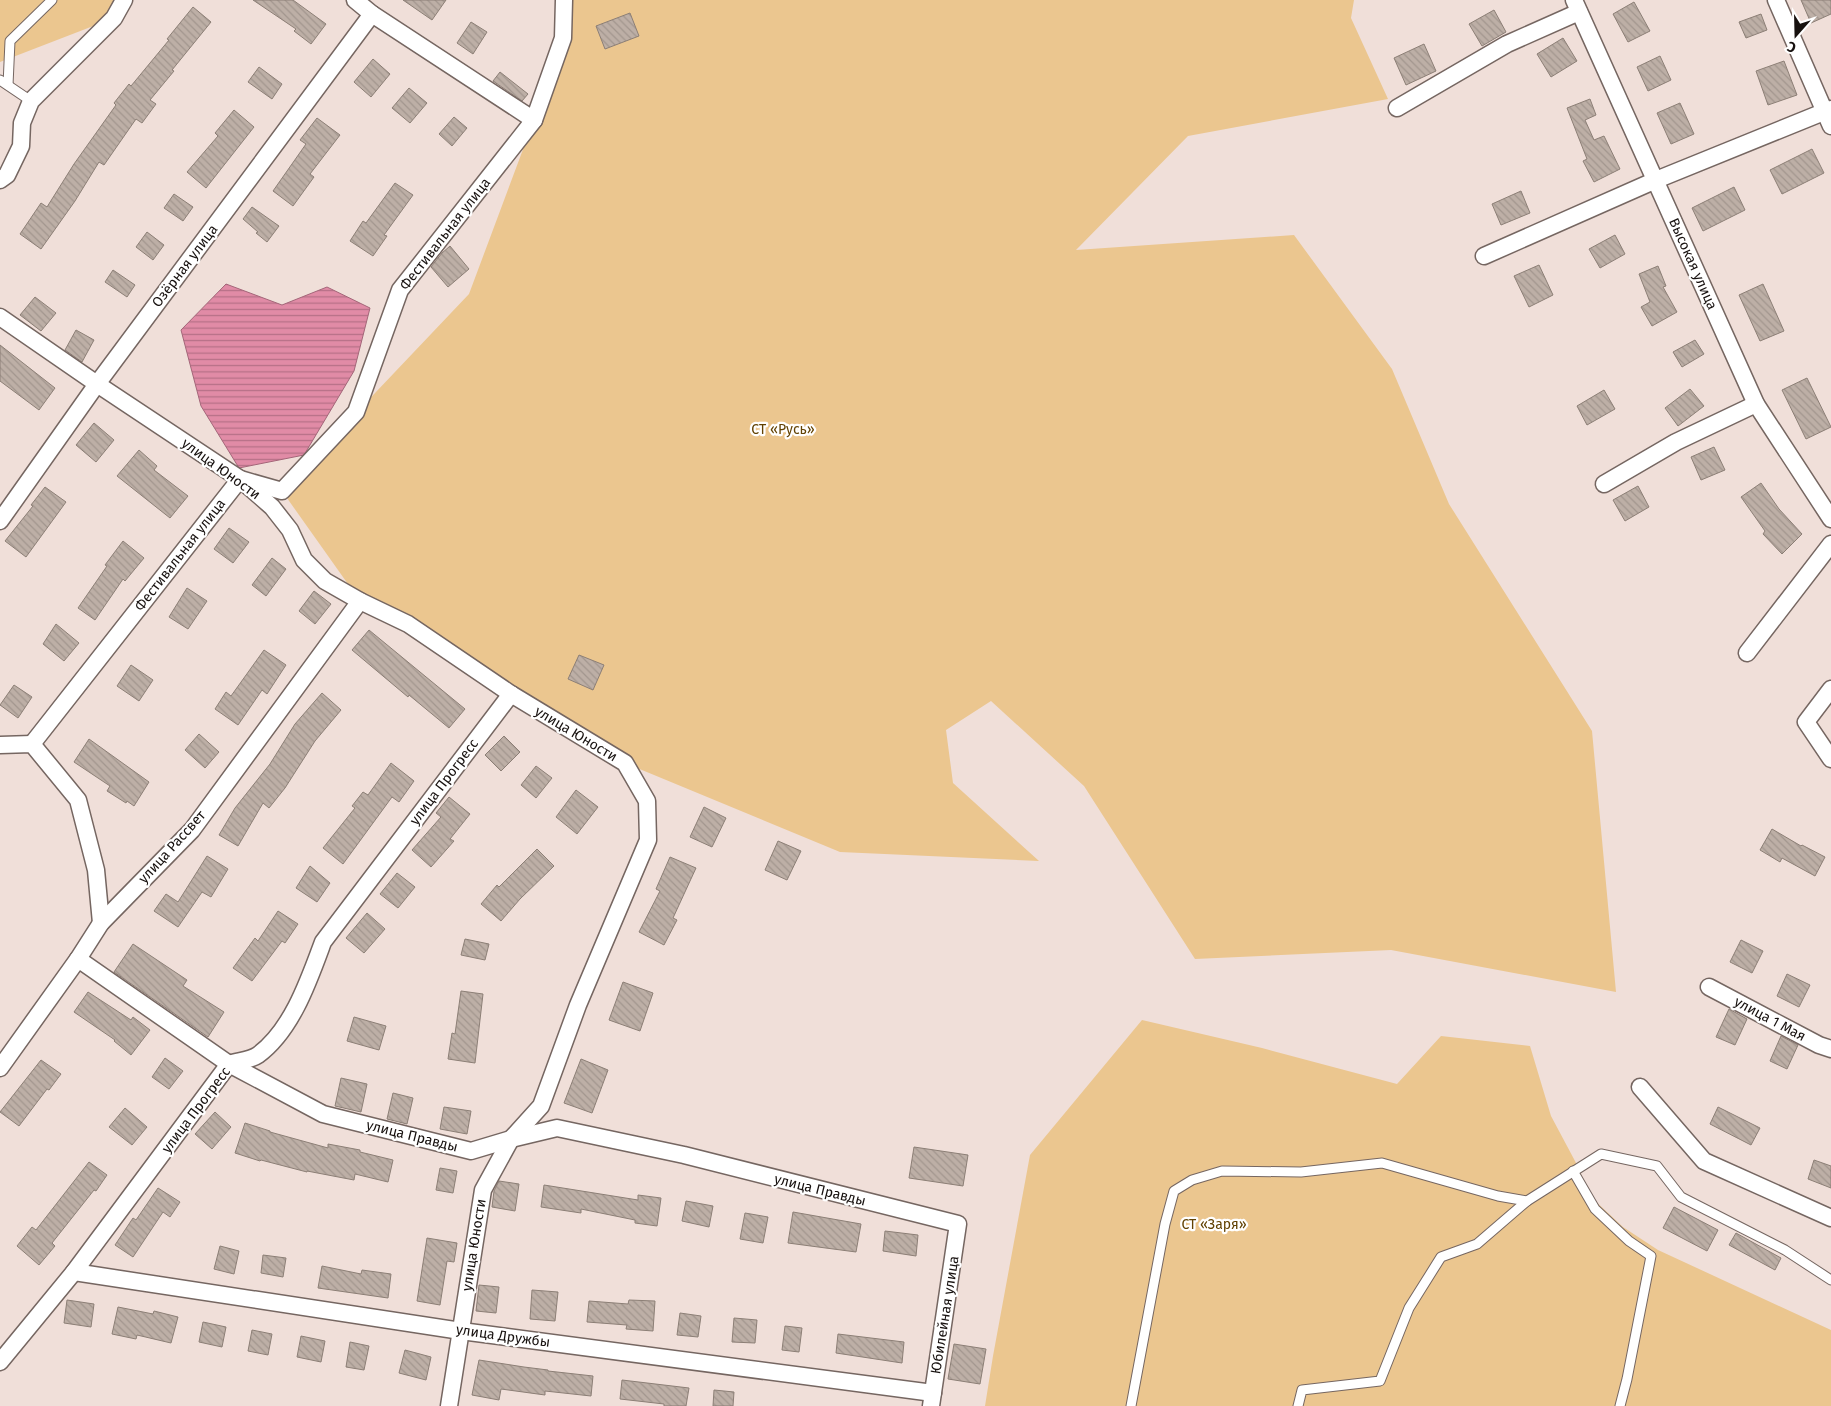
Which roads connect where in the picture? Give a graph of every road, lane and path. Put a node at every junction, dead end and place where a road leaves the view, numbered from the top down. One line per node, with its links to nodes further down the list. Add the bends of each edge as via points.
1 (52, 0): 8 (lane, via 10,41)
2 (124, 0): 9 (street, via 114,18)
3 (355, 0): 7 (street)
4 (564, 0): 12 (street, Фестивальная улица, via 563,38)
5 (1776, 0): 11 (street)
6 (1576, 6): 10 (street); 14 (street, Высокая улица)
7 (372, 14): 12 (street); 17 (street, Озёрная улица)
8 (4, 82): 9 (lane)
9 (31, 101): 13 (street, via 22,123 21,146)
10 (1397, 108)
11 (1829, 116): 14 (street)
12 (534, 120): 19 (street, Фестивальная улица, via 400,290 356,412 282,491)
13 (0, 180)
14 (1656, 180): 15 (street); 18 (street, Высокая улица)
15 (1484, 256)
16 (0, 317): 17 (street, улица Юности)
17 (97, 384): 19 (street, улица Юности); 22 (street, Озёрная улица)
18 (1756, 404): 20 (street, via 1676,442); 21 (street, Высокая улица)
19 (240, 479): 24 (street, улица Юности, via 272,507 290,530 304,560 325,581); 28 (street, Фестивальная улица)
20 (1604, 484)
21 (1831, 519)
22 (0, 521)
23 (1831, 544): 25 (street)
24 (360, 601): 27 (street, улица Юности, via 408,624); 31 (street, улица Рассвет, via 192,830)
25 (1748, 653)
26 (1831, 689): 30 (street, via 1806,722)
27 (511, 694): 35 (street, улица Прогресс, via 323,942 308,985 285,1028 258,1056); 38 (street, улица Юности, via 625,764 647,801 648,840 578,1005 541,1106)
28 (32, 744): 29 (street); 31 (street, via 78,800 96,870)
29 (0, 745)
30 (1831, 759)
31 (101, 923): 32 (street, улица Рассвет)
32 (78, 959): 35 (street, улица Правды); 36 (street, улица Рассвет)
33 (1709, 987): 34 (street, улица 1 Мая)
34 (1831, 1049)
35 (229, 1064): 38 (street, улица Правды, via 323,1114 471,1151); 43 (street, улица Прогресс)
36 (0, 1068)
37 (1640, 1087): 41 (street, via 1704,1161)
38 (511, 1139): 42 (street, улица Правды, via 557,1128 684,1155); 45 (street, улица Юности, via 482,1190)
39 (1573, 1172): 40 (lane); 44 (lane, via 1601,1154 1656,1166 1681,1197 1785,1250); 51 (lane, via 1595,1209 1651,1256)
40 (1528, 1201): 49 (lane, via 1498,1196 1382,1163 1301,1172 1222,1171 1192,1180 1174,1191 1165,1224); 50 (lane, via 1477,1244 1441,1258 1409,1308 1380,1381 1302,1390)
41 (1831, 1218)
42 (958, 1224): 47 (street, Юбилейная улица)
43 (74, 1272): 45 (street, улица Дружбы); 46 (street, улица Прогресс)
44 (1831, 1280)
45 (461, 1330): 47 (street, улица Дружбы); 48 (street, улица Юности)
46 (0, 1362)
47 (932, 1400)
48 (449, 1406)
49 (1131, 1406)
50 (1298, 1406)
51 (1620, 1406)

